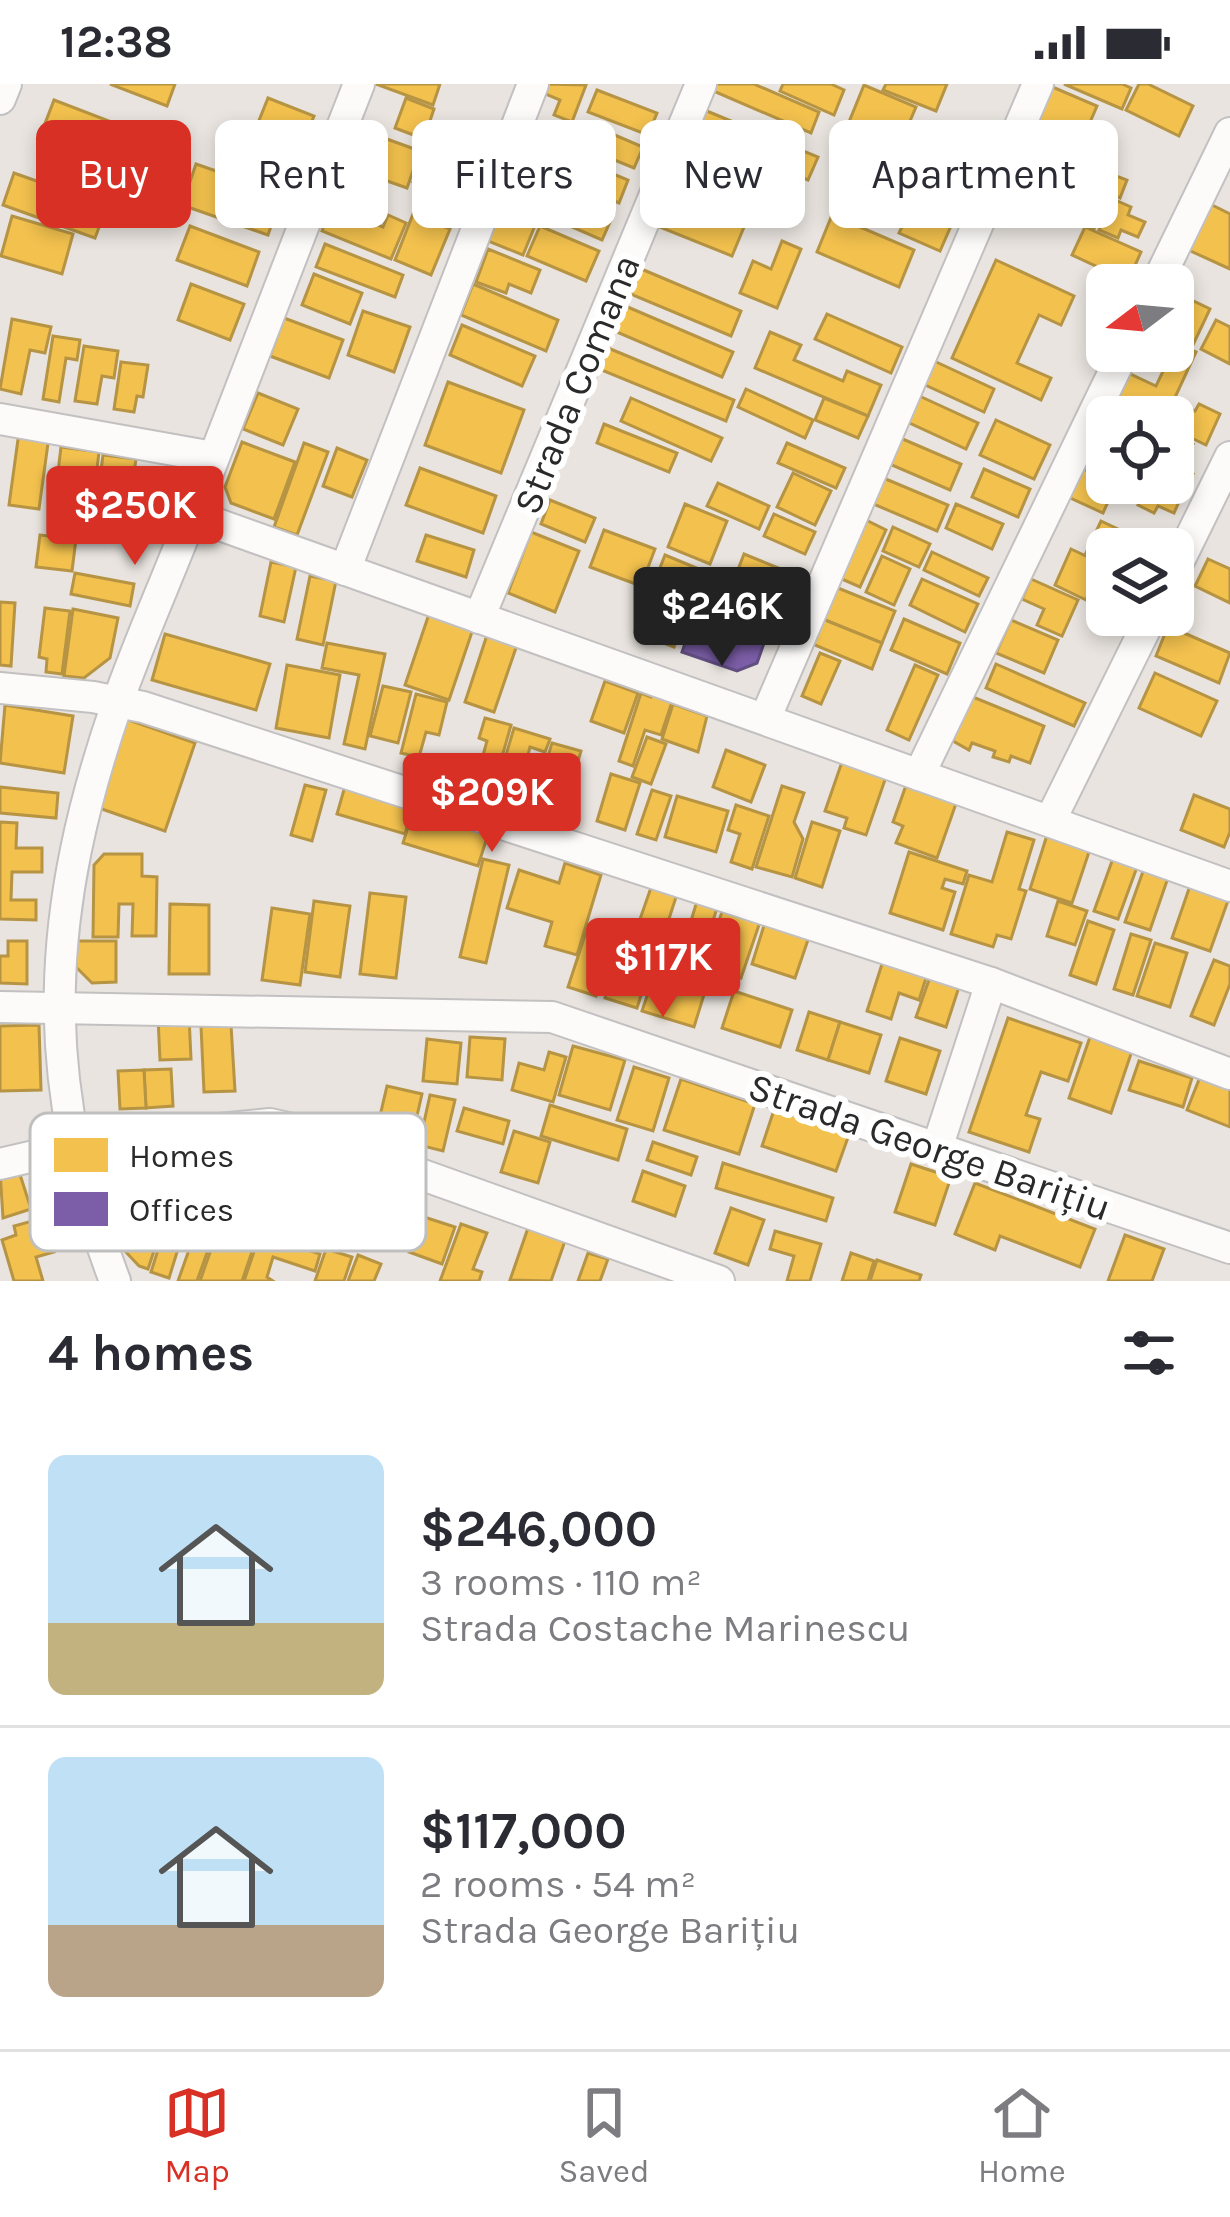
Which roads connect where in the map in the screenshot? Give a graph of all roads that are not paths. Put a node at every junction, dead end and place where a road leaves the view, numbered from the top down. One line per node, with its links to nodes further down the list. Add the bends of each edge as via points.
1 (6, 84): 6 (street)
2 (359, 84): 11 (street)
3 (533, 84): 15 (street)
4 (700, 84): 16 (street, Strada Comana)
5 (1039, 84): 20 (street)
6 (0, 99)
7 (1230, 133): 8 (street)
8 (1166, 264)
9 (1114, 372): 21 (street)
10 (0, 419): 11 (street)
11 (213, 457): 13 (street)
12 (1230, 457): 14 (street)
13 (192, 515): 15 (street); 19 (street)
14 (1194, 530)
15 (345, 570): 16 (street)
16 (479, 618): 20 (street)
17 (1142, 636): 22 (street)
18 (0, 688): 19 (street)
19 (118, 701): 24 (street); 26 (street, via 64,906)
20 (765, 719): 21 (street)
21 (919, 775): 22 (street)
22 (1051, 821): 23 (street)
23 (1230, 886)
24 (992, 983): 27 (street); 29 (street)
25 (0, 1007): 26 (street, Strada George Barițiu)
26 (59, 1008): 28 (street); 29 (street, Strada George Barițiu, via 552,1017)
27 (1230, 1074)
28 (67, 1113)
29 (937, 1148): 33 (street, Strada George Barițiu)
30 (30, 1156): 31 (street)
31 (0, 1164)
32 (426, 1176): 36 (street)
33 (1230, 1248)
34 (105, 1251): 35 (street)
35 (115, 1281)
36 (719, 1281)

